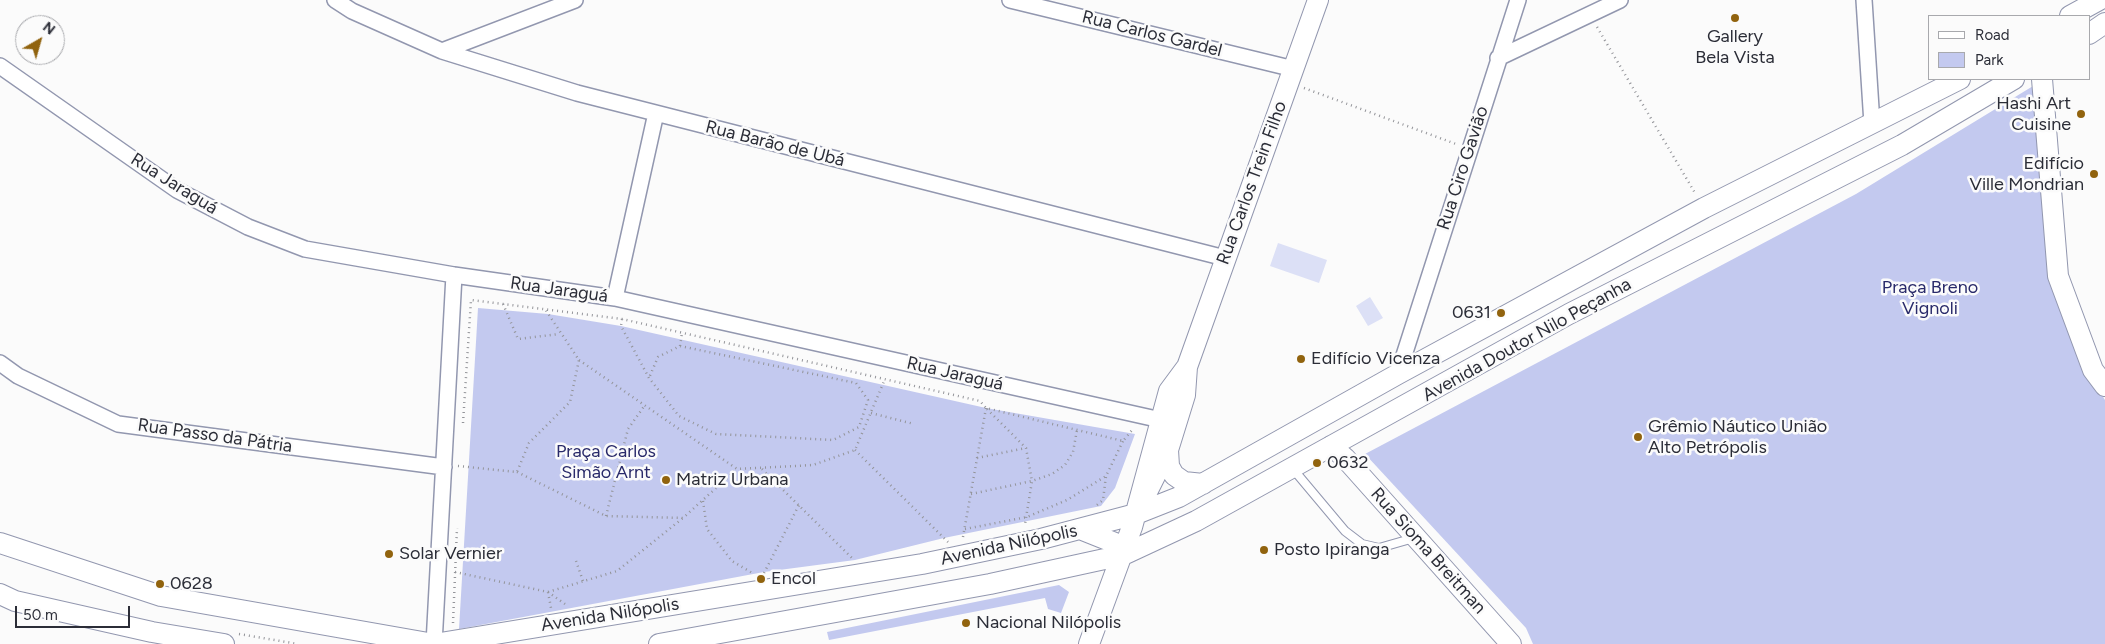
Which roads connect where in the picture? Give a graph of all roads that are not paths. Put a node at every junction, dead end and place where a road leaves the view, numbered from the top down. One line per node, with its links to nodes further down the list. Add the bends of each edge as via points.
1 (335, 0): 12 (street, Rua Barão de Ubá, via 352,11)
2 (575, 0): 12 (street)
3 (1010, 0): 15 (street, Rua Carlos Gardel)
4 (1318, 0): 15 (main road, Rua Carlos Trein Filho)
5 (1518, 0): 13 (street, Rua Ciro Gavião)
6 (1620, 0): 13 (street)
7 (1864, 0): 20 (street)
8 (2098, 0): 9 (main road)
9 (2072, 15)
10 (2105, 24): 11 (main road)
11 (2090, 33)
12 (442, 51): 19 (street, Rua Barão de Ubá)
13 (1498, 58): 24 (street, Rua Ciro Gavião)
14 (0, 66): 22 (street, Rua Jaraguá, via 177,190 248,227 305,249)
15 (1291, 76): 21 (main road, Rua Carlos Trein Filho)
16 (1958, 80): 20 (main road, Avenida Doutor Nilo Peçanha)
17 (2012, 80): 31 (main road, Avenida Doutor Nilo Peçanha, via 1902,145 1569,314)
18 (2042, 80): 29 (main road, via 2058,276 2092,370)
19 (656, 114): 21 (street, Rua Barão de Ubá); 23 (street)
20 (1872, 124): 25 (main road, Avenida Doutor Nilo Peçanha, via 1704,208)
21 (1225, 258): 27 (main road, Rua Carlos Trein Filho)
22 (454, 275): 23 (street, Rua Jaraguá); 33 (street)
23 (614, 298): 30 (street, Rua Jaraguá)
24 (1409, 338): 25 (street); 28 (street, Rua Ciro Gavião)
25 (1428, 358): 28 (main road, Avenida Doutor Nilo Peçanha)
26 (0, 363): 33 (street, Rua Passo da Pátria, via 18,376 118,424)
27 (1187, 367): 30 (main road, Rua Carlos Trein Filho); 32 (main road, Rua Carlos Trein Filho, via 1185,395)
28 (1398, 374): 35 (main road, Avenida Doutor Nilo Peçanha)
29 (2105, 386)
30 (1152, 418): 36 (main road, Rua Carlos Trein Filho)
31 (1339, 448): 34 (main road, Avenida Doutor Nilo Peçanha); 38 (main road, Rua Sioma Breitman)
32 (1168, 450): 35 (main road, via 1169,466 1174,475 1184,482); 36 (main road, Rua Carlos Trein Filho)
33 (444, 467): 43 (street)
34 (1292, 467): 38 (lane, via 1344,531 1362,544 1379,548); 40 (main road, Avenida Doutor Nilo Peçanha)
35 (1203, 484): 36 (main road, Avenida Doutor Nilo Peçanha)
36 (1136, 514): 37 (main road, Avenida Nilópolis); 40 (main road, Rua Carlos Trein Filho)
37 (1080, 529): 40 (main road, via 1115,543); 43 (main road, Avenida Nilópolis, via 922,564)
38 (1416, 537): 46 (main road, Rua Sioma Breitman)
39 (0, 543): 43 (main road, Avenida Nilópolis, via 160,596)
40 (1123, 556): 44 (main road, Avenida Nilópolis, via 990,584); 45 (main road)
41 (0, 594): 42 (main road, via 152,632)
42 (224, 644)
43 (434, 644)
44 (659, 644)
45 (1089, 644)
46 (1511, 644)

